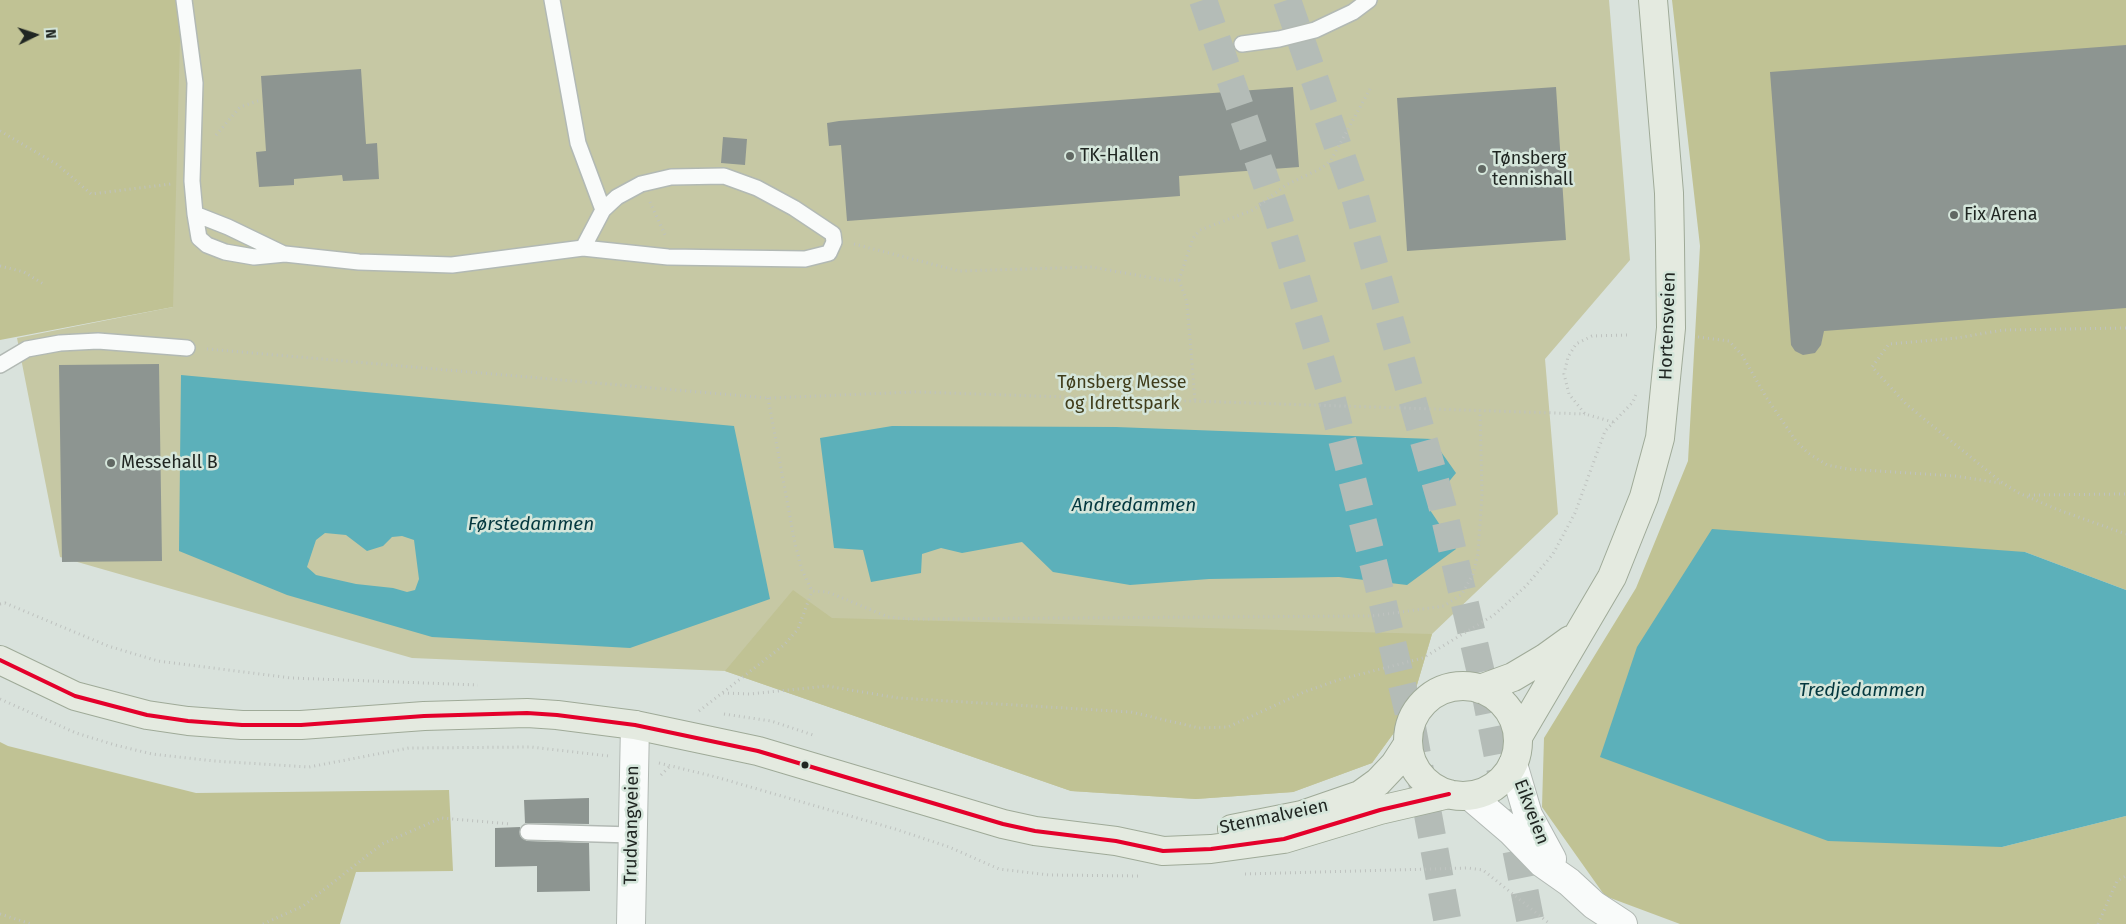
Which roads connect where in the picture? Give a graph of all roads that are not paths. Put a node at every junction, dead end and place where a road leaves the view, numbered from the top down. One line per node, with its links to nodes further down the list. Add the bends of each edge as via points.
1 (184, 0): 7 (lane, via 195,84 192,181)
2 (552, 0): 6 (lane, via 578,143)
3 (1369, 0): 5 (lane, via 1353,12 1315,30)
4 (1653, 0): 12 (main road, Hortensveien, via 1669,193 1671,328 1664,411 1635,524 1612,577)
5 (1242, 44)
6 (603, 210): 8 (lane); 8 (lane, via 617,196 641,184 671,177 724,176 757,188 794,208 833,234 834,246 829,253 805,259 668,257)
7 (195, 214): 9 (lane); 9 (lane, via 199,238 207,245 254,257)
8 (584, 248): 9 (lane, via 452,265 359,262)
9 (285, 254)
10 (187, 348): 11 (lane, via 60,342 28,349)
11 (0, 365)
12 (1577, 634): 14 (main road, Hortensveien, via 1513,677); 16 (main road, Hortensveien)
13 (0, 660): 15 (main road, Stenmalveien, via 75,696 147,715 188,721 301,725 527,713)
14 (1480, 689): 16 (main road, Stenmalveien, via 1507,707 1515,721); 17 (main road, Stenmalveien, via 1463,686 1445,689 1430,697 1410,726)
15 (635, 725): 21 (main road, Trudvangveien); 22 (main road, Stenmalveien, via 758,751 1035,832)
16 (1518, 737): 18 (main road, Stenmalveien, via 1518,751)
17 (1408, 744): 19 (main road, via 1412,761 1421,776 1434,788); 22 (main road, Stenmalveien, via 1378,782 1360,795 1336,804 1302,815 1239,828)
18 (1513, 764): 19 (main road, Stenmalveien, via 1508,774 1491,788); 23 (main road, Eikveien, via 1528,815 1546,851)
19 (1460, 795): 22 (main road, Stenmalveien, via 1380,810 1284,839 1211,849 1163,851); 23 (main road, Eikveien, via 1511,831 1542,863)
20 (528, 832): 21 (lane)
21 (632, 835): 24 (main road, Trudvangveien)
22 (1116, 841)
23 (1569, 882): 25 (main road, Eikveien, via 1594,906)
24 (631, 924)
25 (1623, 924)

